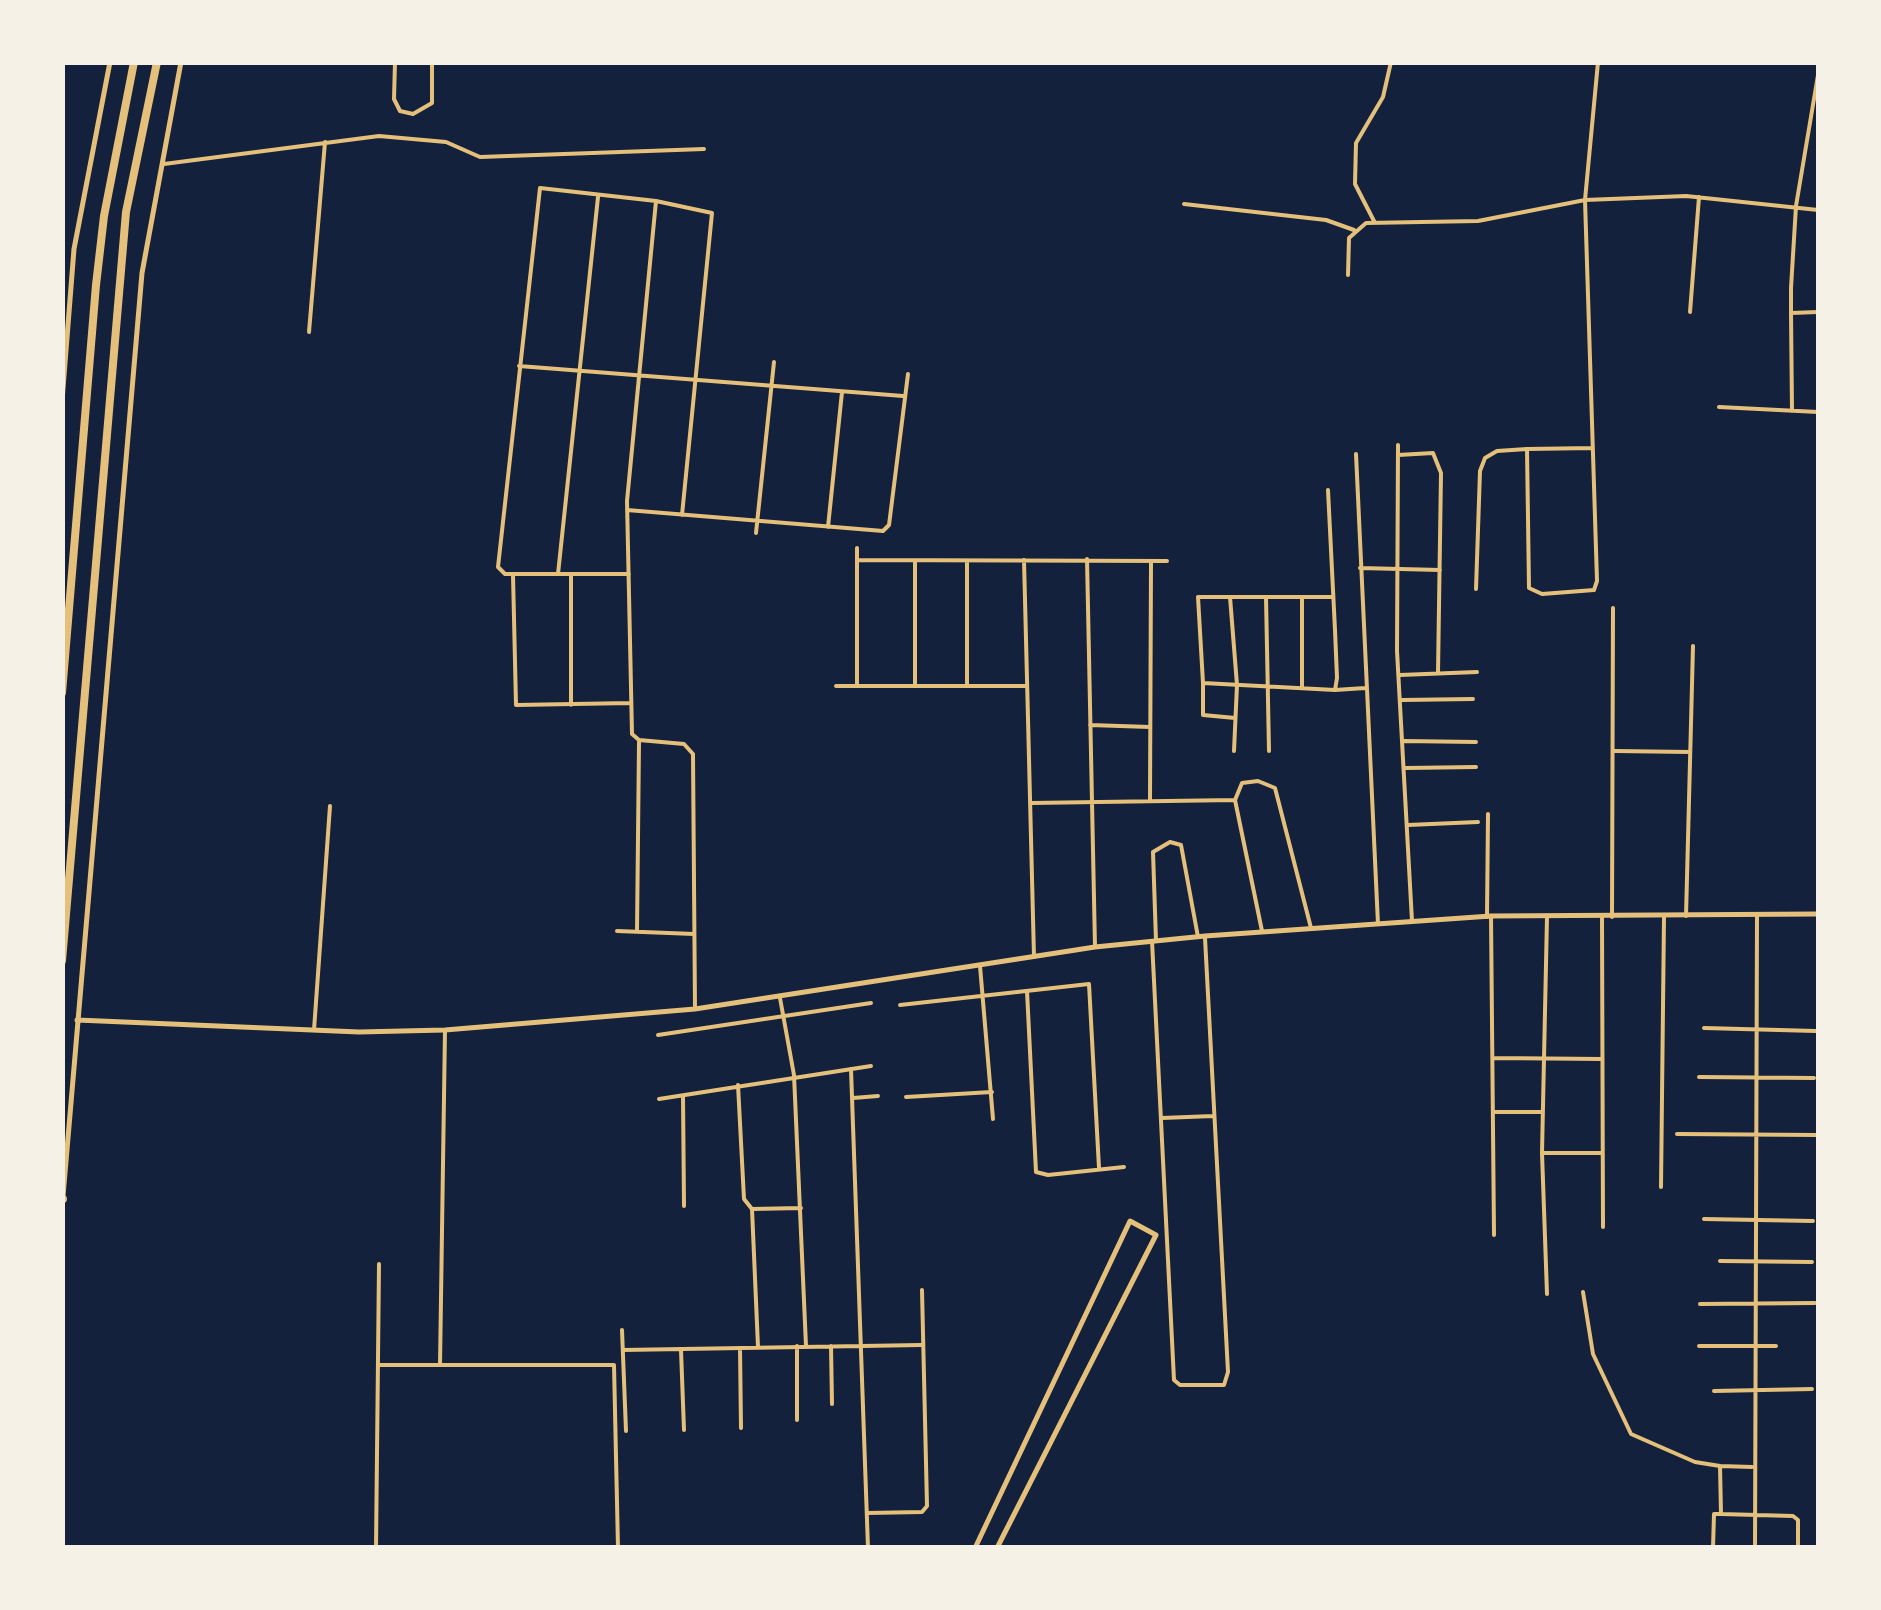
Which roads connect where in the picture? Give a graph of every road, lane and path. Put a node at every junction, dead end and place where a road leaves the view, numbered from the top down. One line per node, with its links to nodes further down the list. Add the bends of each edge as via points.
1 (110, 62): 36 (street, via 74,249)
2 (134, 62): 87 (highway, via 104,216)
3 (157, 62): 131 (highway, via 126,212 108,377)
4 (180, 62): 12 (street)
5 (395, 62): 6 (street, via 394,99 413,114 432,103)
6 (432, 62)
7 (1390, 62): 20 (street, via 1382,97 1356,142 1355,184)
8 (1598, 62): 15 (street)
9 (1818, 75): 18 (street)
10 (325, 142): 11 (street, via 379,136 438,141 480,157); 12 (street); 26 (street)
11 (704, 149)
12 (160, 165): 140 (street, via 142,274)
13 (1699, 196): 15 (street); 18 (street); 23 (street)
14 (598, 197): 16 (street); 28 (street, via 540,188); 29 (street)
15 (1586, 200): 20 (street, via 1478,221); 42 (street)
16 (656, 201): 31 (street); 32 (street, via 714,218)
17 (1184, 204): 21 (street, via 1326,220)
18 (1796, 206): 19 (street); 25 (street)
19 (1818, 210)
20 (1375, 223): 21 (street)
21 (1354, 230): 22 (street)
22 (1348, 276)
23 (1690, 312)
24 (1818, 312): 25 (street)
25 (1791, 313): 38 (street)
26 (309, 332)
27 (774, 362): 33 (street)
28 (519, 366): 29 (street); 62 (street, via 498,567)
29 (579, 372): 31 (street); 63 (street)
30 (908, 374): 35 (street)
31 (640, 378): 32 (street); 46 (street)
32 (695, 382): 33 (street); 47 (street)
33 (771, 387): 34 (street); 48 (street)
34 (842, 392): 35 (street); 49 (street)
35 (904, 396): 49 (street, via 889,525 877,534)
36 (62, 401)
37 (1719, 407): 38 (street)
38 (1792, 411): 39 (street)
39 (1818, 412)
40 (1398, 445): 44 (street)
41 (1527, 448): 42 (street); 42 (street, via 1529,588 1542,594 1597,588); 66 (street, via 1498,451 1480,471)
42 (1593, 448)
43 (1356, 454): 59 (street)
44 (1398, 455): 60 (street); 61 (street, via 1426,451 1437,457)
45 (1328, 490): 70 (street)
46 (627, 510): 47 (street); 65 (street)
47 (682, 515): 48 (street)
48 (757, 522): 49 (street); 50 (street)
49 (828, 529)
50 (756, 533)
51 (856, 548): 53 (street)
52 (1086, 558): 56 (street); 57 (street); 93 (street)
53 (857, 560): 54 (street); 79 (street)
54 (915, 560): 55 (street); 80 (street)
55 (966, 560): 56 (street); 81 (street)
56 (1024, 560): 82 (street)
57 (1151, 560): 58 (street); 94 (street)
58 (1167, 560)
59 (1360, 568): 60 (street); 85 (street)
60 (1399, 568): 61 (street); 75 (street)
61 (1440, 570): 74 (street)
62 (513, 574): 63 (street); 91 (street, via 514,700 522,706)
63 (558, 574): 64 (street)
64 (571, 574): 65 (street); 91 (street)
65 (629, 574): 90 (street)
66 (1476, 589)
67 (1230, 597): 68 (street); 76 (street, via 1198,597); 77 (street)
68 (1266, 597): 69 (street); 83 (street)
69 (1302, 597): 70 (street); 84 (street)
70 (1334, 597): 86 (street)
71 (1613, 608): 100 (street)
72 (1693, 646): 101 (street)
73 (1477, 672): 74 (street)
74 (1438, 673): 75 (street)
75 (1400, 675): 89 (street)
76 (1202, 683): 77 (street); 92 (street, via 1203,715)
77 (1236, 684): 83 (street); 92 (street)
78 (836, 686): 79 (street)
79 (857, 686): 80 (street)
80 (915, 686): 81 (street)
81 (967, 686): 82 (street)
82 (1027, 686): 106 (street)
83 (1268, 687): 84 (street); 99 (street)
84 (1302, 688): 86 (street)
85 (1365, 688): 86 (street); 121 (street)
86 (1335, 690)
87 (62, 693)
88 (1473, 699): 89 (street)
89 (1402, 700): 96 (street)
90 (631, 703): 91 (street); 95 (street)
91 (571, 705)
92 (1235, 718): 98 (street)
93 (1090, 725): 94 (street); 107 (street)
94 (1150, 727): 105 (street)
95 (638, 740): 125 (street); 126 (street, via 676,742 694,754)
96 (1404, 740): 97 (street); 103 (street)
97 (1476, 742)
98 (1234, 751)
99 (1269, 751)
100 (1614, 751): 101 (street); 115 (street)
101 (1690, 752): 116 (street)
102 (1476, 767): 103 (street)
103 (1404, 768): 111 (street)
104 (1235, 800): 105 (street); 122 (street, via 1242,783 1275,788); 124 (street)
105 (1150, 801): 107 (street)
106 (1031, 804): 107 (street); 130 (street)
107 (1092, 805): 129 (street)
108 (330, 806): 143 (street)
109 (1488, 814): 117 (street)
110 (1478, 822): 111 (street)
111 (1407, 825): 120 (street)
112 (1818, 914): 113 (street)
113 (1756, 915): 116 (street); 142 (street)
114 (1602, 916): 115 (street); 118 (street); 149 (street)
115 (1612, 916): 119 (street)
116 (1686, 916): 119 (street)
117 (1489, 917): 118 (street); 120 (street); 147 (street)
118 (1547, 917): 148 (street)
119 (1664, 917): 175 (street)
120 (1412, 922): 121 (street)
121 (1378, 924): 122 (street)
122 (1310, 928): 124 (street)
123 (617, 931): 125 (street)
124 (1262, 931): 127 (street)
125 (637, 932): 126 (street)
126 (694, 934): 138 (street)
127 (1202, 936): 128 (street); 128 (street, via 1181,845 1170,842 1154,852); 165 (street)
128 (1154, 941): 129 (street); 166 (street)
129 (1095, 948): 130 (street)
130 (1034, 957): 132 (street)
131 (62, 962)
132 (980, 966): 134 (street); 135 (street)
133 (1027, 990): 134 (street); 174 (street, via 1089,984); 174 (street, via 1036,1172)
134 (984, 995): 137 (street); 157 (street)
135 (780, 996): 138 (street); 139 (street)
136 (872, 1003): 139 (street)
137 (900, 1005)
138 (695, 1009): 144 (street)
139 (784, 1017): 146 (street); 152 (street)
140 (77, 1020): 143 (street); 176 (street)
141 (1704, 1028): 142 (street)
142 (1756, 1029): 145 (street); 154 (street)
143 (314, 1030): 144 (street)
144 (445, 1030): 209 (street)
145 (1816, 1031)
146 (658, 1035)
147 (1492, 1058): 148 (street); 163 (street)
148 (1544, 1058): 149 (street); 164 (street)
149 (1602, 1059): 172 (street)
150 (871, 1066): 151 (street)
151 (851, 1069): 152 (street); 160 (street)
152 (794, 1075): 156 (street); 179 (street)
153 (1699, 1077): 154 (street)
154 (1756, 1077): 155 (street); 169 (street)
155 (1814, 1078)
156 (738, 1086): 158 (street); 180 (street, via 744,1199)
157 (992, 1092): 161 (street); 167 (street)
158 (683, 1096): 162 (street); 177 (street)
159 (878, 1096): 160 (street)
160 (852, 1098): 201 (street)
161 (906, 1098)
162 (660, 1099)
163 (1493, 1112): 164 (street); 185 (street)
164 (1543, 1112): 171 (street)
165 (1212, 1116): 166 (street); 166 (street, via 1224,1385 1174,1380)
166 (1161, 1118)
167 (994, 1120)
168 (1677, 1134): 169 (street)
169 (1757, 1135): 170 (street); 182 (street)
170 (1817, 1135)
171 (1542, 1152): 172 (street); 192 (street)
172 (1602, 1153): 184 (street)
173 (1124, 1167): 174 (street)
174 (1100, 1168)
175 (1662, 1187)
176 (63, 1199): 178 (street)
177 (684, 1206)
178 (62, 1208)
179 (802, 1208): 180 (street); 199 (street)
180 (752, 1209): 205 (street)
181 (1704, 1218): 182 (street)
182 (1756, 1219): 183 (street); 186 (street)
183 (1813, 1221)
184 (1602, 1227)
185 (1494, 1235)
186 (1756, 1261): 187 (street); 188 (street); 193 (street)
187 (1720, 1262)
188 (1812, 1262)
189 (378, 1264): 210 (street)
190 (922, 1290): 197 (street)
191 (1583, 1292): 219 (street, via 1593,1354 1632,1434)
192 (1546, 1294)
193 (1755, 1303): 194 (street); 195 (street); 203 (street)
194 (1815, 1303)
195 (1700, 1304)
196 (622, 1330): 208 (street)
197 (921, 1345): 201 (street); 221 (street, via 928,1506 922,1512)
198 (797, 1346): 199 (street); 205 (street); 215 (street)
199 (806, 1346): 200 (street)
200 (831, 1346): 201 (street); 214 (street)
201 (862, 1346): 221 (street)
202 (1699, 1346): 203 (street)
203 (1755, 1346): 204 (street); 211 (street)
204 (1776, 1346)
205 (758, 1347): 206 (street)
206 (740, 1348): 207 (street); 216 (street)
207 (680, 1349): 208 (street); 218 (street)
208 (623, 1350): 217 (street)
209 (440, 1365): 210 (street); 225 (street, via 614,1365)
210 (378, 1366): 224 (street)
211 (1755, 1388): 212 (street); 213 (street); 220 (street)
212 (1812, 1389)
213 (1714, 1391)
214 (832, 1404)
215 (797, 1420)
216 (741, 1428)
217 (626, 1430)
218 (684, 1430)
219 (1720, 1466): 220 (street); 222 (street)
220 (1754, 1468): 223 (street)
221 (867, 1513): 226 (street)
222 (1721, 1514): 223 (street); 229 (street, via 1714,1514)
223 (1756, 1514): 230 (street); 231 (street, via 1796,1518)
224 (376, 1548)
225 (618, 1548)
226 (868, 1548)
227 (975, 1548): 228 (street, via 1130,1221 1156,1235)
228 (997, 1548)
229 (1713, 1548)
230 (1755, 1548)
231 (1798, 1548)

